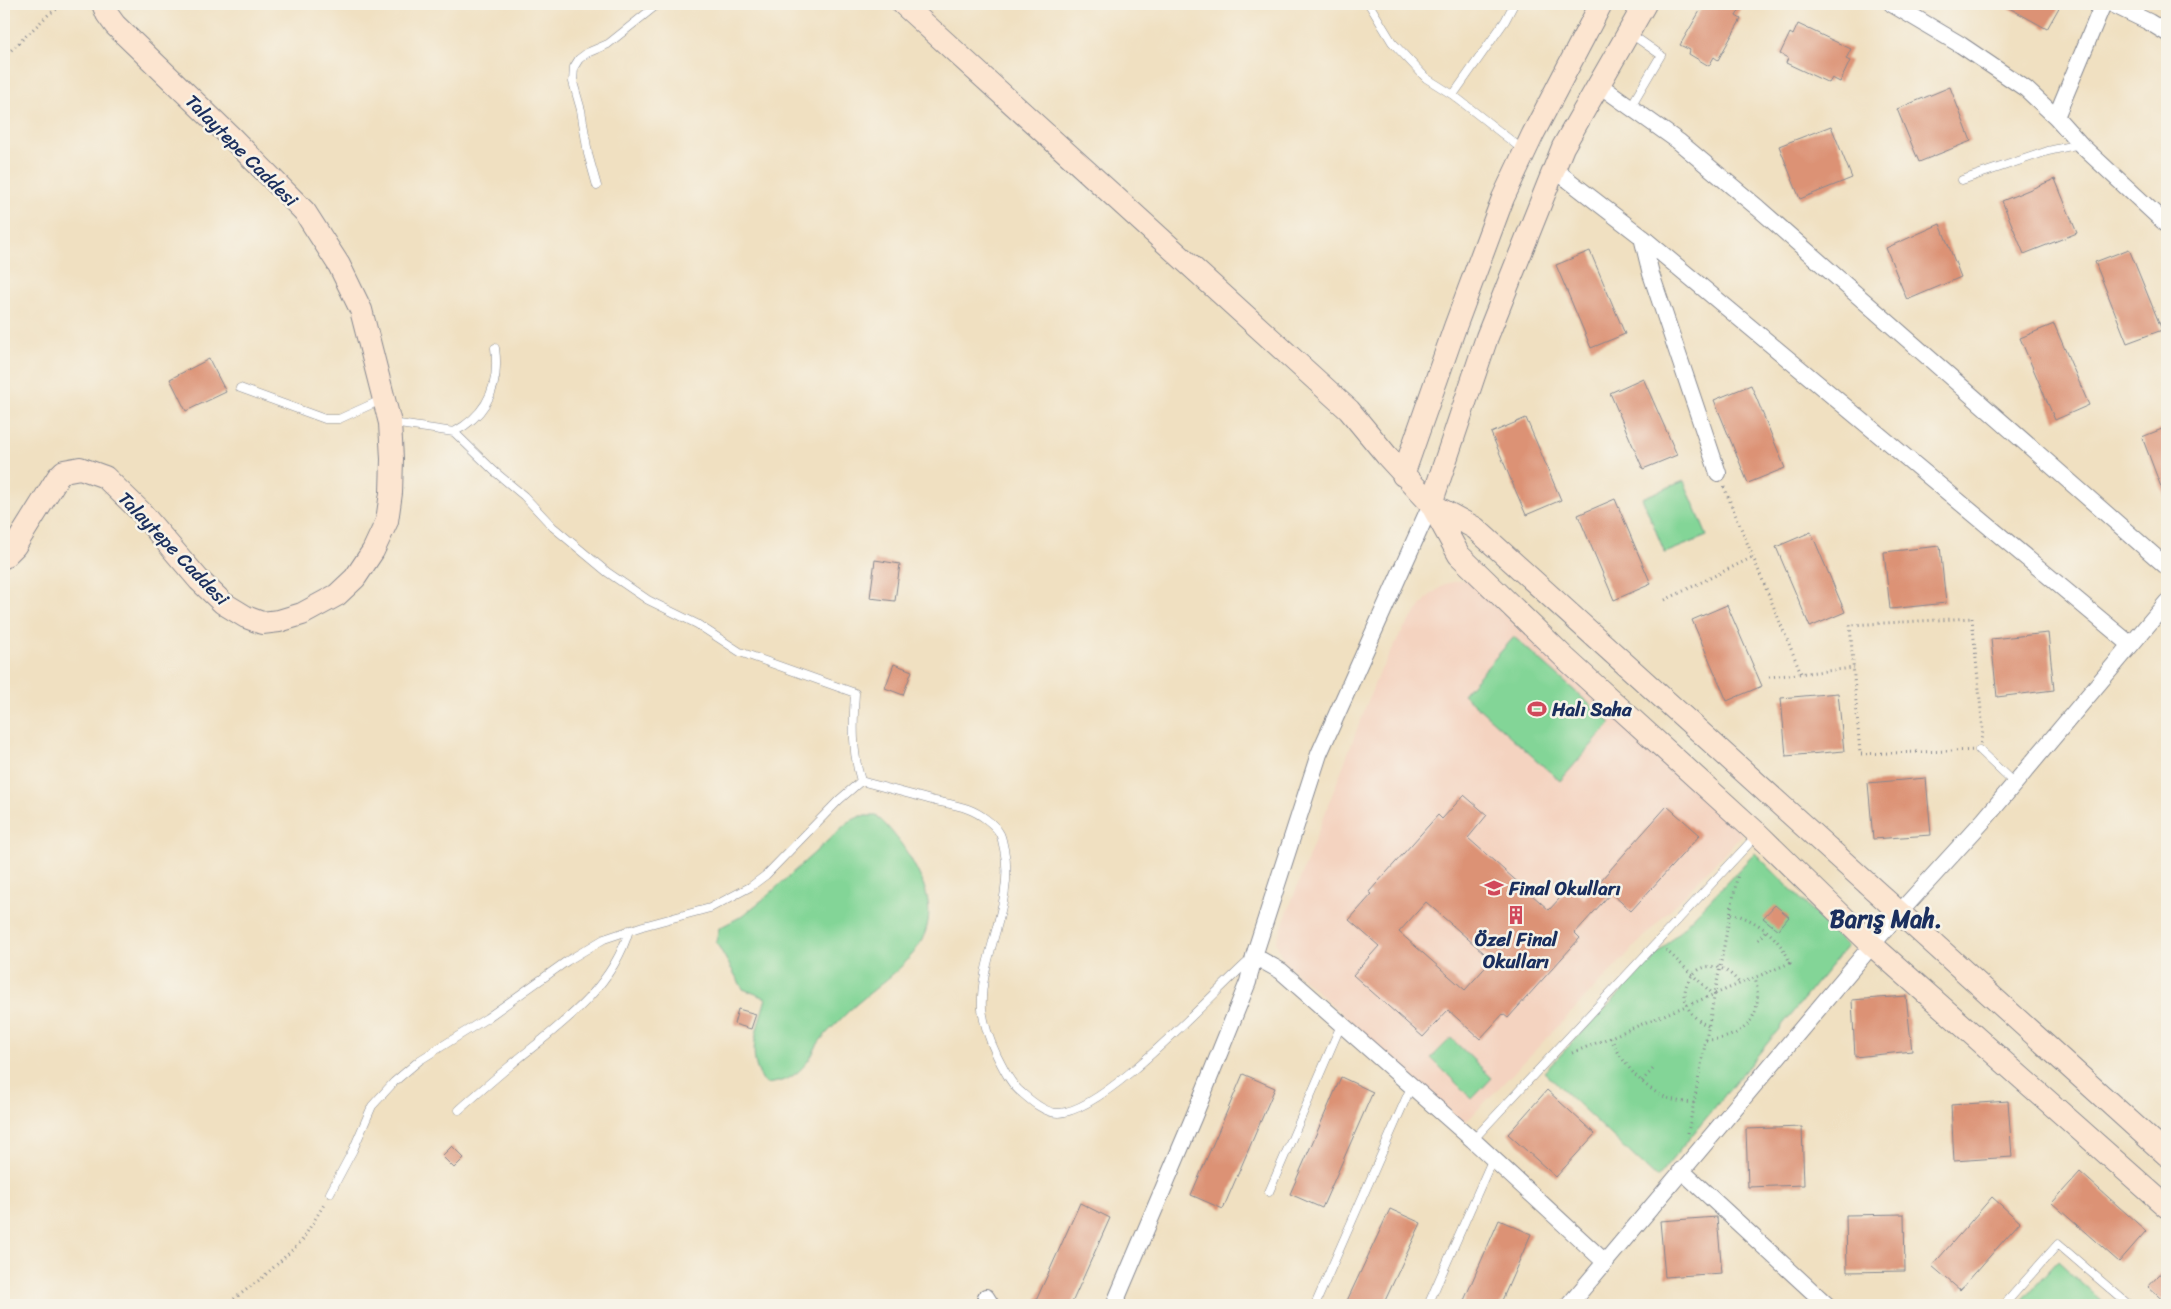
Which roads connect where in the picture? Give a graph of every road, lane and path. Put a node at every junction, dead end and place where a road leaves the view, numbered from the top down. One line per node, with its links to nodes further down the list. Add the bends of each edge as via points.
1 (65, 4): 14 (path)
2 (103, 4): 28 (main road, Talaytepe Caddesi, via 114,25 305,212 362,310)
3 (658, 4): 23 (lane, via 608,44 587,53 574,67 574,82)
4 (903, 4): 32 (main road, via 1349,410)
5 (1369, 4): 16 (lane, via 1398,48 1426,78)
6 (1514, 4): 16 (lane)
7 (1601, 4): 20 (main road)
8 (1645, 4): 12 (main road)
9 (1892, 4): 18 (street, via 2026,89)
10 (2104, 4): 18 (street)
11 (2112, 4): 13 (street)
12 (1629, 32): 15 (main road); 17 (lane, via 1661,55)
13 (2167, 33)
14 (4, 57)
15 (1598, 84): 17 (street); 21 (main road)
16 (1453, 94): 20 (lane)
17 (1631, 106): 36 (street, via 1758,208)
18 (2056, 117): 19 (street)
19 (2080, 144): 22 (lane, via 2048,151); 24 (street)
20 (1524, 151): 32 (main road, via 1503,198)
21 (1554, 169): 25 (street); 33 (main road, via 1487,337)
22 (1962, 180)
23 (597, 186)
24 (2167, 225)
25 (1642, 237): 31 (street, via 1650,274); 39 (street)
26 (496, 348): 30 (lane, via 495,385 490,396 468,424)
27 (240, 388): 28 (lane, via 325,419 339,419)
28 (383, 399): 29 (main road, Talaytepe Caddesi)
29 (390, 423): 30 (lane); 34 (main road, Talaytepe Caddesi, via 391,493 387,521 355,578 337,595 302,614 262,623 224,604 120,490 105,477 80,468 64,471 58,477 15,546)
30 (454, 432): 44 (lane, via 554,527 607,572 648,600 697,624 740,652 855,693 854,752)
31 (1718, 473): 35 (path)
32 (1404, 474): 33 (main road)
33 (1430, 504): 46 (main road, via 1460,555 1565,658); 49 (main road, via 1475,528); 55 (street, via 1320,754)
34 (4, 557)
35 (1753, 557): 37 (path); 41 (path)
36 (2167, 567)
37 (1665, 600)
38 (2167, 602): 39 (street)
39 (2131, 645): 45 (street)
40 (1854, 668): 41 (path); 43 (path, via 1860,754); 43 (path, via 1850,625 1972,618 1983,731)
41 (1801, 673): 42 (path)
42 (1769, 677)
43 (1979, 750): 45 (lane)
44 (862, 782): 50 (lane, via 839,800 766,875 750,887 710,908); 55 (lane, via 968,809 988,821 1000,834 1006,856 1005,884 987,964 982,1008 987,1034 1000,1061 1017,1090 1036,1105 1057,1113 1078,1108 1111,1087 1193,1016)
45 (2015, 784): 49 (street)
46 (1758, 834): 47 (lane); 54 (main road)
47 (1743, 851): 48 (path); 53 (lane)
48 (1730, 913): 51 (path); 56 (path)
49 (1899, 913): 54 (street); 74 (main road)
50 (629, 930): 71 (lane, via 620,956 584,1003); 78 (lane, via 604,939 567,960 487,1018 420,1060 394,1082 372,1106)
51 (1766, 930): 52 (path); 58 (path, via 1782,947 1790,963)
52 (1758, 940)
53 (1658, 942): 57 (path); 66 (lane)
54 (1872, 945): 76 (street); 79 (main road)
55 (1254, 956): 62 (street, via 1281,971); 82 (street, via 1248,982)
56 (1720, 967): 57 (path, via 1707,966); 59 (path); 60 (path)
57 (1692, 975): 60 (path); 61 (path, via 1685,988)
58 (1755, 978): 59 (path); 65 (path, via 1757,1006 1748,1024 1730,1037)
59 (1740, 984): 60 (path)
60 (1714, 996): 61 (path); 63 (path)
61 (1686, 1007): 63 (path, via 1692,1016); 64 (path)
62 (1341, 1025): 69 (street); 77 (lane)
63 (1708, 1026): 65 (path)
64 (1611, 1038): 66 (path); 68 (path, via 1622,1058)
65 (1706, 1040): 70 (path)
66 (1544, 1064): 73 (lane)
67 (1653, 1069): 68 (path)
68 (1642, 1081): 70 (path, via 1664,1097)
69 (1411, 1087): 73 (street); 83 (lane)
70 (1694, 1103): 72 (path)
71 (460, 1110)
72 (1688, 1133)
73 (1473, 1140): 75 (street)
74 (2167, 1156)
75 (1493, 1158): 80 (street); 84 (lane)
76 (1681, 1170): 80 (street); 86 (street)
77 (1269, 1192)
78 (330, 1193): 81 (path, via 301,1242)
79 (2167, 1207)
80 (1605, 1262): 85 (street)
81 (226, 1305)
82 (1114, 1305)
83 (1315, 1305)
84 (1428, 1305)
85 (1569, 1305)
86 (1827, 1305)
87 (2004, 1305): 88 (lane, via 2058,1244)
88 (2129, 1305)

